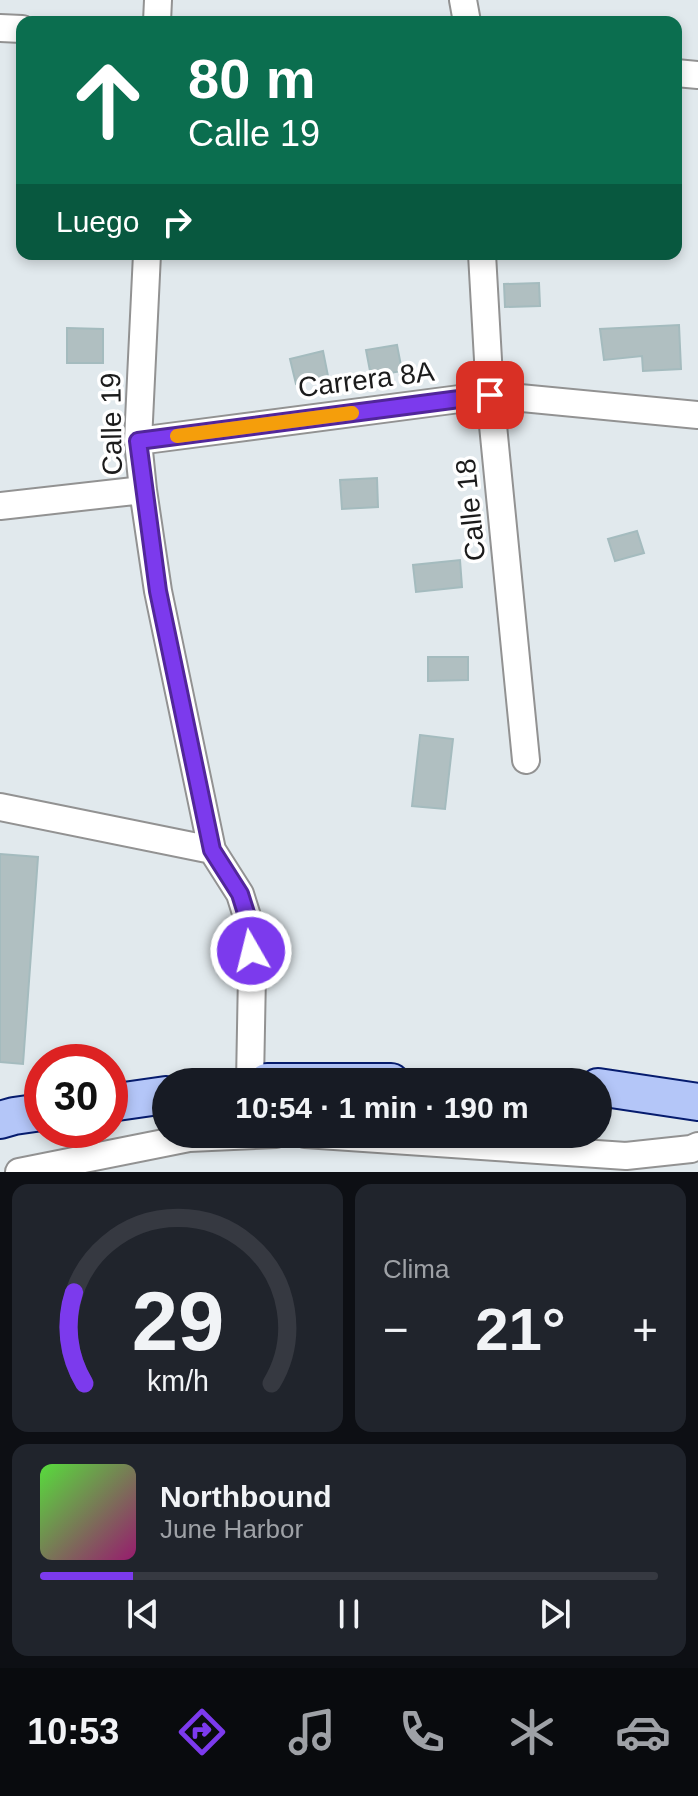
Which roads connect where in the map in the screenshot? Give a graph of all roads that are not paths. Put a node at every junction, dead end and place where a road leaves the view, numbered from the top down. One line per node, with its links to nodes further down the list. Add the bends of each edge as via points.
1 (147, 260): 5 (street, Calle 19)
2 (482, 260): 3 (street, Calle 18)
3 (490, 395): 4 (street, Carrera 8A); 5 (street, Carrera 8A); 8 (street, Calle 18)
4 (698, 415)
5 (138, 441): 6 (street, Calle 19)
6 (143, 490): 7 (street); 10 (street, Calle 19, via 158,591)
7 (0, 506)
8 (526, 760)
9 (0, 807): 10 (street)
10 (212, 850): 11 (street, via 240,894 251,929)
11 (250, 1068)
12 (612, 1089): 15 (street)
13 (152, 1097): 14 (street)
14 (128, 1100)
15 (698, 1102)
16 (24, 1115): 17 (street)
17 (0, 1120)
18 (152, 1145): 21 (street)
19 (698, 1146): 20 (street, via 626,1156)
20 (509, 1148)
21 (19, 1172)

